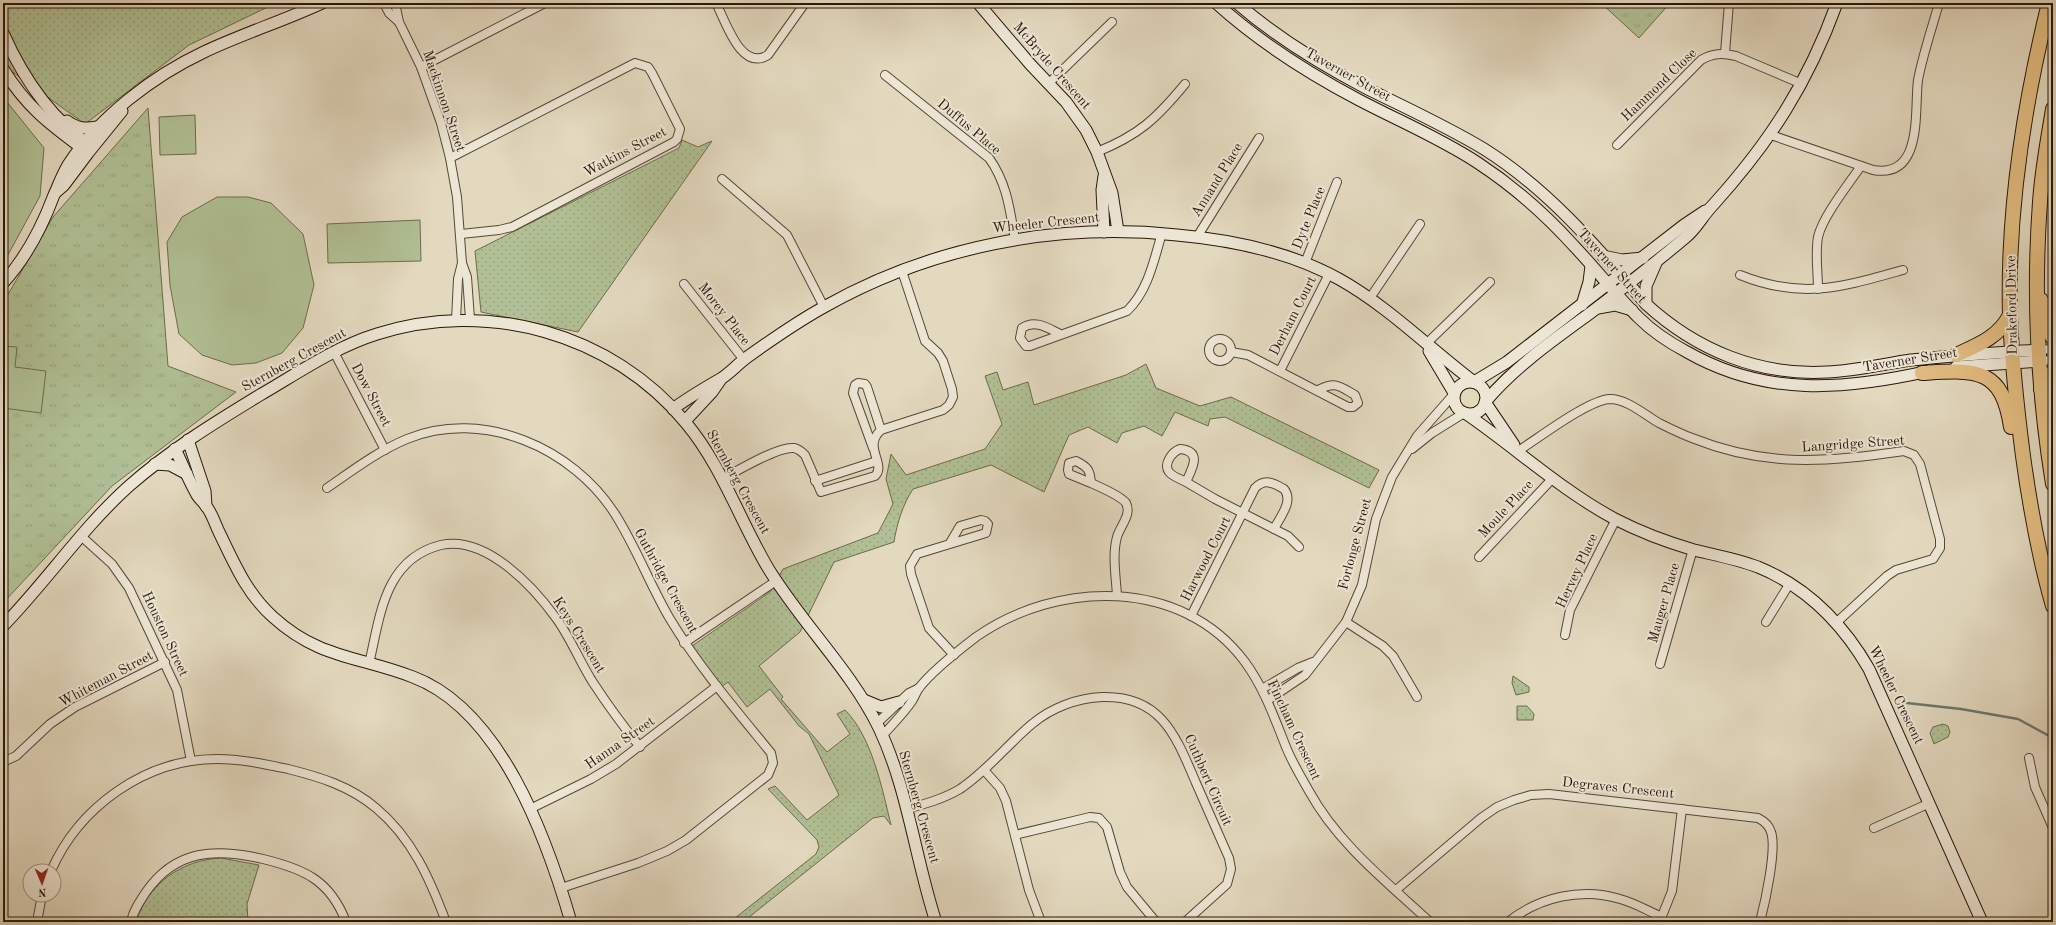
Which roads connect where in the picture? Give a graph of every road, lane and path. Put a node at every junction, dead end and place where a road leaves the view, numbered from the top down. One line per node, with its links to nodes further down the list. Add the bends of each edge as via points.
1 (322, 3): 24 (street, via 192,58)
2 (384, 3): 14 (street, Mackinnon Street, via 389,13)
3 (395, 3): 14 (street, Mackinnon Street)
4 (545, 3): 18 (street)
5 (716, 3): 6 (street, via 741,50 752,59 759,60 768,55)
6 (805, 3)
7 (978, 3): 21 (street, McBryde Crescent)
8 (1216, 3): 54 (street, Taverner Street, via 1280,53 1320,79 1446,142 1485,168 1544,216)
9 (1237, 3): 49 (street, Taverner Street, via 1284,39 1322,63 1444,125 1486,150 1554,204)
10 (1729, 3): 17 (street)
11 (1837, 3): 23 (street, via 1819,50)
12 (1940, 3): 36 (street, via 1918,80 1915,137 1912,148 1902,162 1888,170 1878,171)
13 (2049, 3): 72 (highway, Drakeford Drive, via 2032,80 2020,161 2011,248)
14 (400, 22): 18 (street, Mackinnon Street)
15 (1112, 22): 21 (street)
16 (3, 33): 26 (street, via 26,78)
17 (1725, 53): 23 (street); 31 (street, Hammond Close, via 1710,55 1701,60)
18 (421, 67): 34 (street, Mackinnon Street)
19 (3, 69): 28 (street, via 35,112)
20 (884, 75): 48 (street, Duffus Place, via 989,158 1005,188)
21 (1048, 84): 33 (street, McBryde Crescent, via 1073,110)
22 (1185, 84): 33 (street, via 1147,125 1131,136)
23 (1802, 84): 29 (street)
24 (129, 101): 27 (street); 32 (street)
25 (2053, 109): 63 (highway, Drakeford Drive, via 2040,202)
26 (56, 116): 27 (street, via 83,129); 32 (street)
27 (98, 127): 32 (street)
28 (58, 132): 32 (street); 35 (street, via 69,149)
29 (1771, 135): 36 (street); 41 (street)
30 (1259, 138): 47 (street, Annand Place)
31 (1616, 145)
32 (86, 147): 35 (street); 40 (street, via 64,185)
33 (1096, 152): 37 (street, McBryde Crescent)
34 (450, 158): 46 (street, Mackinnon Street); 46 (street, Watkins Street, via 635,63 642,64 652,72 680,129 674,142 512,227)
35 (68, 164): 40 (street, via 59,179)
36 (1861, 166): 65 (street, via 1826,219 1819,236)
37 (1104, 176): 43 (street, McBryde Crescent, via 1112,193); 44 (street, McBryde Crescent)
38 (722, 179): 69 (street, via 787,235)
39 (1337, 182): 53 (street, Dyte Place)
40 (55, 193): 61 (street, via 30,246)
41 (1711, 207): 50 (street, via 1684,225); 51 (street, via 1688,236)
42 (1420, 224): 66 (street)
43 (1118, 231): 44 (street, Wheeler Crescent); 45 (street, Wheeler Crescent)
44 (1104, 232): 48 (street, Wheeler Crescent, via 1070,233)
45 (1162, 233): 47 (street, Wheeler Crescent); 75 (street, via 1149,275 1131,308 1120,315)
46 (461, 234): 52 (street, Mackinnon Street)
47 (1197, 237): 53 (street, Wheeler Crescent, via 1264,250)
48 (1015, 240): 56 (street, Wheeler Crescent, via 958,252)
49 (1602, 256): 50 (street, via 1622,260); 59 (street, Taverner Street)
50 (1644, 258): 59 (street)
51 (1657, 261): 59 (street); 67 (street, via 1646,286)
52 (462, 263): 73 (street, Mackinnon Street, via 458,281); 74 (street, Mackinnon Street, via 467,281)
53 (1305, 263): 57 (street, Wheeler Crescent)
54 (1591, 266): 64 (street, Taverner Street); 68 (street)
55 (1903, 270): 65 (street, via 1843,286)
56 (902, 271): 69 (street, Wheeler Crescent); 97 (street, via 925,341 943,361 953,397 943,410)
57 (1329, 274): 66 (street, Wheeler Crescent); 85 (street, Derham Court)
58 (1740, 275): 65 (street, via 1779,288)
59 (1624, 280): 64 (street); 67 (street, Taverner Street)
60 (1490, 282): 77 (street)
61 (3, 284)
62 (684, 284): 84 (street, Morey Place)
63 (2037, 288): 76 (highway, via 2049,333); 83 (highway, Drakeford Drive)
64 (1612, 289): 68 (street); 70 (street); 71 (street, Taverner Street)
65 (1818, 289)
66 (1370, 298): 77 (street, Wheeler Crescent)
67 (1646, 304): 81 (street, Taverner Street, via 1680,332 1706,347 1745,363 1772,370 1828,372)
68 (1582, 305): 89 (street, via 1507,362)
69 (824, 307): 84 (street, Wheeler Crescent, via 783,331)
70 (1595, 309): 71 (street, via 1614,305); 93 (street, via 1521,364)
71 (1632, 310): 87 (street, Taverner Street, via 1651,328 1702,361 1744,377 1773,384 1831,386)
72 (2010, 315): 81 (highway, via 2004,327 1993,336); 82 (highway, Drakeford Drive)
73 (456, 320): 74 (street, Sternberg Crescent); 79 (street, Sternberg Crescent, via 402,327 364,338)
74 (470, 320): 94 (street, Sternberg Crescent, via 510,323 577,342 631,372)
75 (1060, 334)
76 (2053, 338)
77 (1426, 344): 89 (street, Wheeler Crescent); 92 (street, Wheeler Crescent)
78 (2053, 349): 83 (street)
79 (334, 352): 98 (street, Sternberg Crescent); 100 (street, Dow Street)
80 (1231, 352): 85 (street, Derham Court, via 1248,355)
81 (1956, 355): 82 (street, Taverner Street)
82 (2013, 357): 83 (street, Taverner Street); 87 (street, Taverner Street); 107 (highway, Drakeford Drive)
83 (2043, 357): 90 (highway, Drakeford Drive)
84 (744, 360): 88 (street, Wheeler Crescent)
85 (1280, 371): 91 (street, Derham Court)
86 (2053, 372): 90 (highway, via 2046,378)
87 (1922, 373): 107 (highway, via 1962,370 1975,373 1992,382 2007,403 2016,456)
88 (723, 377): 94 (street, Wheeler Crescent, via 705,386); 96 (street, Wheeler Crescent)
89 (1474, 382): 92 (street, via 1462,384); 93 (street, via 1484,390)
90 (2041, 389): 113 (highway, Drakeford Drive)
91 (1318, 390)
92 (1454, 394): 95 (street, via 1456,405); 102 (street, Forlonge Street, via 1417,436)
93 (1486, 402): 95 (street, via 1478,412); 103 (street, Wheeler Crescent)
94 (673, 409): 96 (street, Sternberg Crescent)
95 (1465, 413): 102 (street, Forlonge Street, via 1432,433); 103 (street, Wheeler Crescent)
96 (685, 421): 108 (street, Sternberg Crescent)
97 (881, 430): 101 (street, via 874,439); 101 (street, via 867,387 858,383 853,392)
98 (188, 440): 99 (street, Sternberg Crescent); 115 (street, via 205,491)
99 (175, 448): 105 (street, Sternberg Crescent); 106 (street)
100 (385, 450): 114 (street, Guthridge Crescent); 136 (street, Guthridge Crescent, via 419,435 466,428 514,436 549,451 590,483 615,514)
101 (874, 451): 104 (street)
102 (1410, 451): 131 (street, Forlonge Street, via 1386,489 1376,519 1362,585)
103 (1518, 451): 109 (street, Wheeler Crescent); 133 (street, Langridge Street, via 1591,405 1610,400 1625,403 1660,424 1692,438 1759,457 1792,461 1826,461 1904,451 1914,455 1920,464 1940,539 1938,553 1932,559 1896,570 1887,576)
104 (877, 461): 110 (street); 110 (street, via 879,471 875,476 824,492 818,490)
105 (155, 464): 106 (street, via 170,465); 119 (street, Sternberg Crescent, via 110,504)
106 (187, 474): 115 (street, via 196,494)
107 (2026, 475): 128 (highway, Drakeford Drive)
108 (722, 479): 110 (street, via 760,458 795,448 805,455); 124 (street, Sternberg Crescent)
109 (1552, 479): 117 (street, Wheeler Crescent); 123 (street, Moule Place)
110 (815, 481)
111 (1186, 482): 116 (street, Harwood Court)
112 (1091, 483): 126 (street, via 1122,499 1128,509 1115,547)
113 (2053, 484)
114 (327, 488)
115 (206, 506): 140 (street, via 246,585 272,617 297,636 324,651)
116 (1243, 514): 118 (street, Harwood Court); 118 (street, Harwood Court, via 1254,488 1261,482 1273,483 1284,489 1288,497 1288,503); 129 (street, Harwood Court)
117 (1616, 519): 122 (street, Wheeler Crescent, via 1664,540); 135 (street, Hervey Place, via 1570,610)
118 (1274, 529): 121 (street, Harwood Court, via 1288,536)
119 (81, 536): 127 (street, Sternberg Crescent); 138 (street, Houston Street, via 118,572 129,588)
120 (950, 543): 137 (street, via 917,554 910,566 929,628)
121 (1299, 548)
122 (1693, 549): 125 (street, Wheeler Crescent, via 1757,567); 141 (street, Mauger Place)
123 (1479, 557)
124 (776, 581): 136 (street); 146 (street, Sternberg Crescent)
125 (1790, 583): 132 (street); 133 (street, Wheeler Crescent, via 1814,600)
126 (1117, 596): 129 (street, Fincham Crescent, via 1146,599); 137 (street, Fincham Crescent, via 1066,600 1038,606 1000,622)
127 (21, 605): 130 (street, Sternberg Crescent); 134 (street, Sternberg Crescent)
128 (2053, 606)
129 (1191, 616): 144 (street, Fincham Crescent, via 1226,642 1244,661)
130 (3, 617)
131 (1346, 622): 139 (street, Forlonge Street); 145 (street, via 1383,646 1393,656)
132 (1766, 622)
133 (1837, 622): 156 (street, Wheeler Crescent, via 1858,649 1869,669)
134 (3, 626)
135 (1565, 636)
136 (684, 643): 142 (street, Guthridge Crescent)
137 (954, 655): 143 (street, Fincham Crescent)
138 (165, 662): 153 (street, Houston Street, via 180,700); 154 (street, Whiteman Street, via 75,707 50,724 16,756)
139 (1313, 662): 144 (street, Forlonge Street); 147 (street, Forlonge Street, via 1305,674)
140 (369, 664): 151 (street, Keys Crescent, via 383,600 400,570 418,554 432,548 446,544 468,546 483,551 500,562 539,596 563,629 614,714); 158 (street, via 415,678 434,687 468,713 494,745)
141 (1660, 664)
142 (717, 686): 151 (street, Hanna Street); 164 (street, Guthridge Crescent, via 771,754 773,763 768,774 686,840 667,851)
143 (919, 688): 148 (street, Fincham Crescent, via 909,692); 150 (street, Fincham Crescent, via 912,702)
144 (1262, 689): 147 (street, Fincham Crescent)
145 (1417, 697)
146 (864, 700): 148 (street, via 881,707); 149 (street, Sternberg Crescent)
147 (1268, 700): 165 (street, Fincham Crescent, via 1294,764 1319,807 1360,857)
148 (899, 702): 149 (street, Fincham Crescent)
149 (876, 724): 150 (street, Sternberg Crescent)
150 (882, 736): 157 (street, Sternberg Crescent)
151 (640, 747): 158 (street, Hanna Street, via 592,779)
152 (2029, 758): 161 (street, via 2035,787)
153 (191, 761): 163 (street, via 161,769 135,780 98,805 76,829); 172 (street, via 240,760 265,764 315,776 357,794 389,820 409,844 428,876)
154 (3, 762)
155 (984, 770): 157 (street, Cuthbert Circuit, via 959,789 940,798); 162 (street, via 1000,788); 177 (street, Cuthbert Circuit, via 1033,724 1068,703 1115,696 1130,699 1155,712 1164,720 1178,742 1229,858 1231,870 1227,884)
156 (1930, 803): 160 (street); 168 (street, Wheeler Crescent)
157 (906, 808): 174 (street, Sternberg Crescent)
158 (530, 809): 164 (street)
159 (1682, 809): 165 (street, Degraves Crescent, via 1550,794 1531,795 1497,807 1481,818); 167 (street, via 1672,891); 180 (street, Degraves Crescent, via 1755,817 1764,821 1770,831 1772,842 1768,885)
160 (1874, 828)
161 (2053, 828)
162 (1015, 835): 175 (street, via 1032,900); 176 (street, via 1090,817 1099,818 1108,827 1120,872 1127,887)
163 (56, 863)
164 (561, 888): 173 (street)
165 (1396, 890): 178 (street, Fincham Crescent)
166 (41, 903): 169 (street)
167 (1661, 920): 179 (street, via 1620,899 1581,894 1552,899 1533,906)
168 (1980, 921)
169 (37, 922)
170 (131, 922): 171 (street, via 143,896 157,878 168,870 199,854 229,852 290,866 304,872 329,892)
171 (346, 922)
172 (446, 922)
173 (571, 922)
174 (936, 922)
175 (1041, 922)
176 (1156, 922)
177 (1185, 922)
178 (1430, 922)
179 (1508, 922)
180 (1760, 922)

